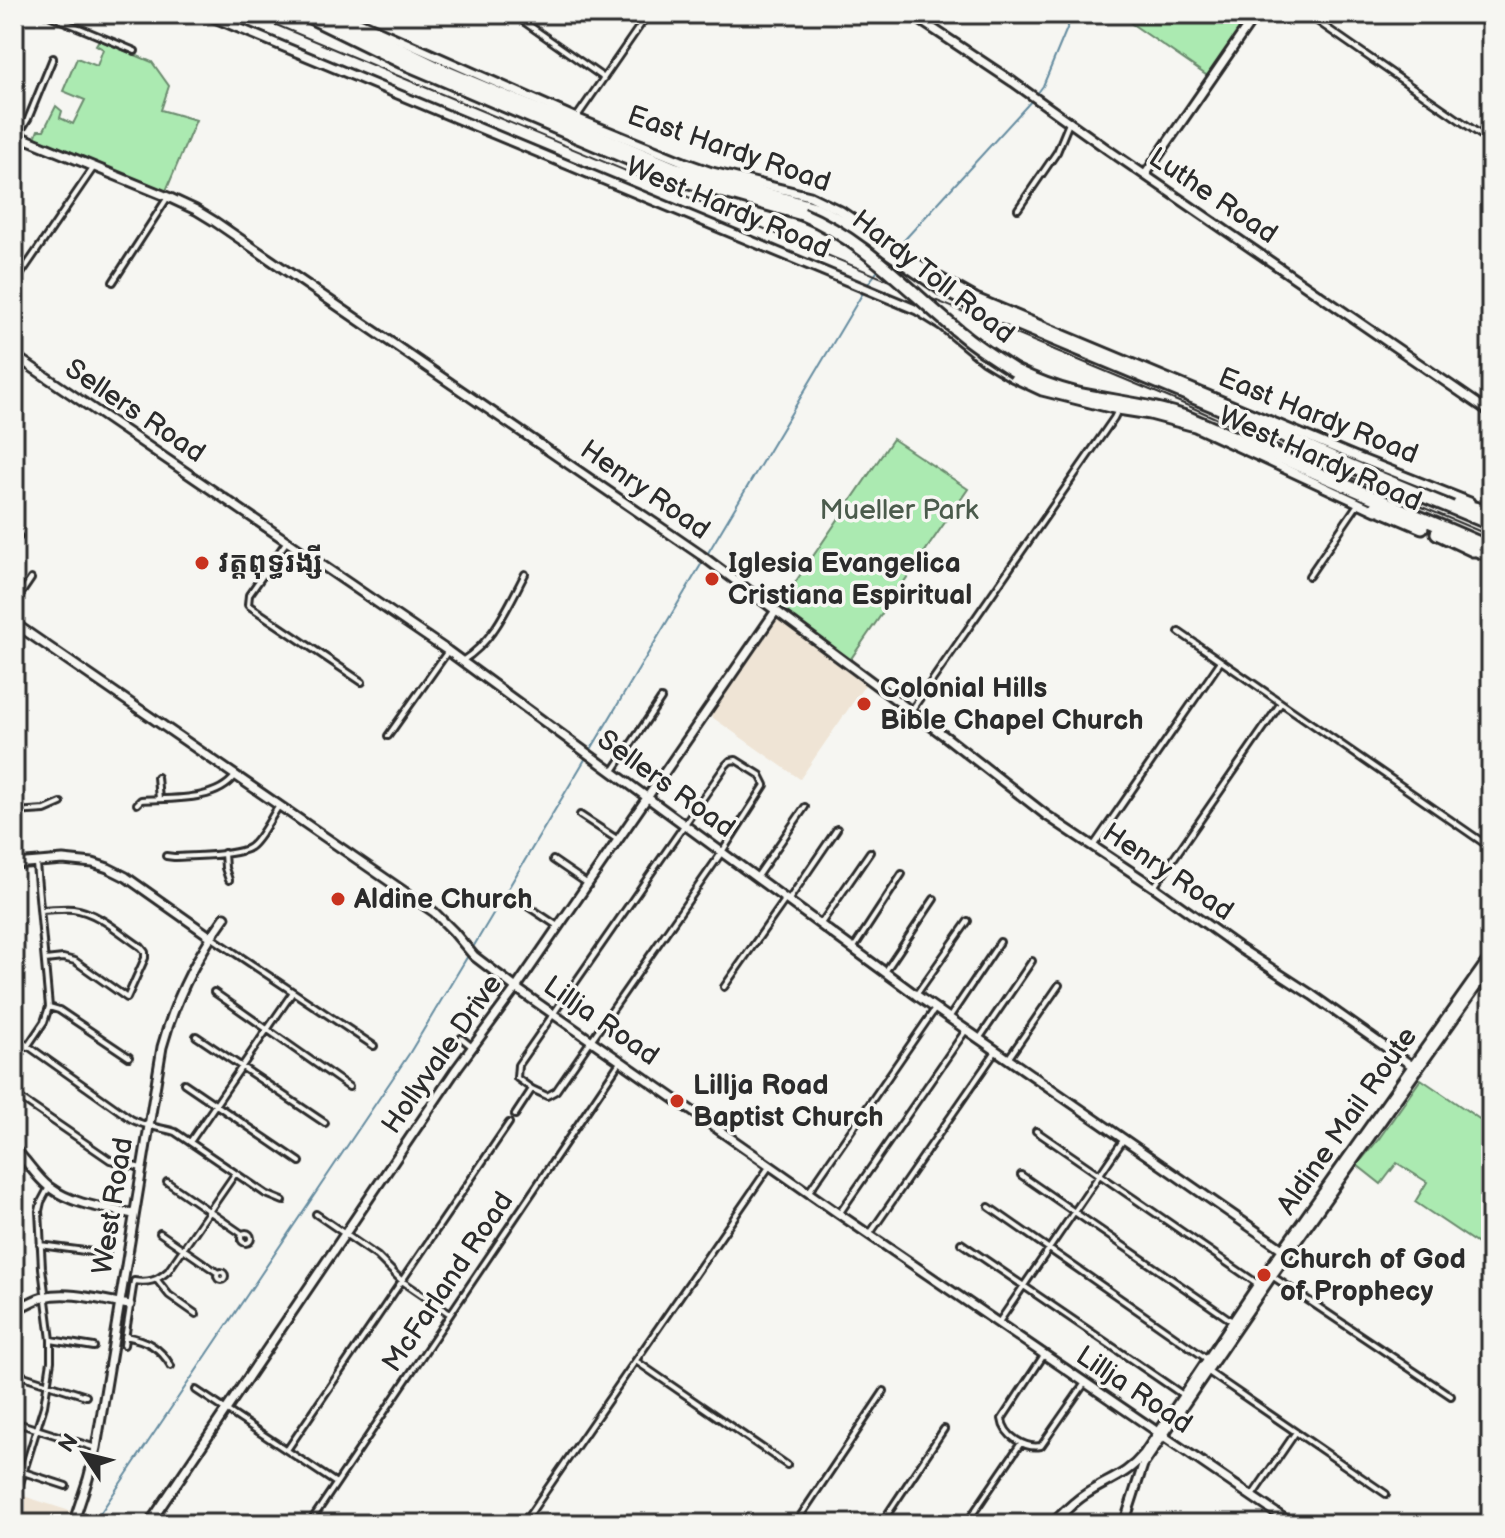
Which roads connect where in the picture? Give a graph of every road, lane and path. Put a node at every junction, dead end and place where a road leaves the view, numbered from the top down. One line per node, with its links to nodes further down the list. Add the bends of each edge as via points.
1 (46, 14): 12 (street)
2 (70, 14): 12 (street)
3 (205, 14): 27 (street, West Hardy Road, via 917,310 1026,384)
4 (304, 14): 30 (highway, Hardy Toll Road, bridge, via 402,62 672,177 827,226 856,243 965,337 1015,371 1075,393 1176,413)
5 (327, 14): 29 (highway, Hardy Toll Road, via 442,70 674,168 815,208 975,306)
6 (341, 14): 16 (street, East Hardy Road)
7 (513, 14): 15 (street)
8 (648, 14): 15 (street)
9 (911, 14): 17 (street, Luthe Road)
10 (1256, 14): 21 (street)
11 (1307, 14): 19 (street)
12 (66, 22): 13 (street)
13 (135, 51)
14 (53, 58): 18 (street)
15 (604, 78): 16 (street)
16 (576, 118): 32 (street, East Hardy Road, via 693,166 810,196 952,286)
17 (1069, 123): 21 (street, Luthe Road); 23 (street, via 1057,152)
18 (16, 137): 20 (street, Henry Road)
19 (1491, 142)
20 (94, 166): 22 (street, Henry Road); 25 (street)
21 (1145, 175): 28 (street, Luthe Road)
22 (168, 197): 24 (street); 42 (street, Henry Road, via 214,221 701,555)
23 (1018, 209)
24 (113, 282)
25 (14, 284)
26 (14, 355): 34 (street, Sellers Road)
27 (1118, 410): 31 (street, West Hardy Road, via 1195,427); 51 (street)
28 (1491, 413)
29 (1258, 424): 32 (highway, via 1435,496); 33 (highway, Hardy Toll Road)
30 (1315, 473): 35 (highway, Hardy Toll Road); 36 (highway, via 1342,491)
31 (1358, 504): 36 (street, West Hardy Road); 39 (street)
32 (1490, 510)
33 (1491, 524)
34 (287, 541): 45 (street, Sellers Road); 48 (street, via 249,595 248,605)
35 (1491, 548)
36 (1473, 550): 37 (street, West Hardy Road)
37 (1491, 558)
38 (525, 574): 46 (street, via 488,639)
39 (1309, 576)
40 (31, 579): 41 (street)
41 (14, 604)
42 (775, 612): 51 (street, Henry Road); 56 (street, Hollyvale Drive)
43 (14, 623): 54 (street, Lillja Road)
44 (1179, 632): 47 (street)
45 (448, 651): 46 (street, Sellers Road); 52 (street)
46 (462, 661): 53 (street, Sellers Road)
47 (1221, 661): 50 (street); 67 (street)
48 (362, 682)
49 (661, 699): 53 (street)
50 (1281, 703): 68 (street); 80 (street)
51 (911, 711): 67 (street, Henry Road)
52 (388, 736)
53 (613, 771): 56 (street, Sellers Road)
54 (235, 776): 57 (street, via 214,792); 60 (street, Lillja Road)
55 (157, 777): 57 (street)
56 (648, 797): 64 (street, Sellers Road); 66 (street, Hollyvale Drive)
57 (159, 799): 59 (street)
58 (61, 803): 62 (street)
59 (137, 804)
60 (279, 806): 71 (street, via 249,848); 99 (street, Lillja Road, via 439,916 473,955)
61 (805, 807): 77 (street)
62 (14, 812)
63 (580, 815): 66 (street)
64 (685, 825): 69 (street, Sellers Road); 69 (street, via 730,761 750,768 765,785); 106 (street)
65 (837, 829): 82 (street)
66 (618, 840): 79 (street, Hollyvale Drive)
67 (1093, 847): 80 (street, Henry Road)
68 (1491, 848)
69 (722, 852): 77 (street, Sellers Road); 114 (street)
70 (870, 852): 87 (street)
71 (224, 853): 72 (street); 78 (street)
72 (166, 856)
73 (553, 860): 79 (street)
74 (36, 863): 75 (street); 84 (street); 89 (street, via 63,860 108,868)
75 (14, 864)
76 (902, 874): 91 (street)
77 (756, 878): 82 (street, Sellers Road)
78 (229, 880)
79 (588, 884): 88 (street, Hollyvale Drive)
80 (1154, 887): 123 (street, Henry Road)
81 (934, 899): 96 (street)
82 (787, 900): 87 (street, Sellers Road); 98 (street)
83 (526, 905): 88 (street)
84 (40, 910): 93 (street); 93 (street, via 85,912 145,952 127,998 75,961)
85 (225, 917): 89 (street, West Road)
86 (968, 921): 102 (street)
87 (820, 925): 91 (street, Sellers Road)
88 (559, 927): 99 (street, Hollyvale Drive)
89 (211, 937): 101 (street); 132 (street, West Road, via 173,1009)
90 (1000, 942): 107 (street)
91 (853, 949): 96 (street, Sellers Road)
92 (1491, 955): 105 (street, Aldine Mail Route)
93 (45, 960): 103 (street)
94 (1032, 961): 113 (street)
95 (1491, 966): 105 (street, Aldine Mail Route)
96 (885, 972): 102 (street, Sellers Road)
97 (1059, 985): 120 (street)
98 (724, 987)
99 (516, 988): 106 (street, Lillja Road); 117 (street, Hollyvale Drive)
100 (214, 992): 108 (street)
101 (293, 992): 108 (street); 115 (street)
102 (916, 995): 104 (street, Sellers Road)
103 (49, 1007): 116 (street); 119 (street)
104 (935, 1009): 107 (street, Sellers Road); 145 (street)
105 (1455, 1013): 123 (street, Aldine Mail Route)
106 (553, 1015): 114 (street, Lillja Road); 126 (street, via 518,1065 517,1078)
107 (949, 1018): 109 (street, Sellers Road)
108 (267, 1030): 122 (street); 125 (street)
109 (966, 1030): 113 (street, Sellers Road); 152 (street)
110 (14, 1036): 116 (street)
111 (196, 1036): 122 (street)
112 (461, 1038): 117 (street)
113 (979, 1039): 118 (street, Sellers Road)
114 (591, 1041): 121 (street, Lillja Road); 126 (street, via 553,1093 547,1096)
115 (374, 1046)
116 (27, 1047): 132 (street, via 131,1119)
117 (473, 1047): 155 (street, Hollyvale Drive)
118 (996, 1051): 120 (street, Sellers Road); 156 (street)
119 (129, 1057)
120 (1008, 1059): 134 (street, Sellers Road)
121 (620, 1062): 138 (street, Lillja Road); 174 (street, McFarland Road)
122 (242, 1068): 128 (street); 130 (street)
123 (1416, 1068): 161 (street, Aldine Mail Route)
124 (184, 1083): 128 (street)
125 (349, 1087)
126 (532, 1089): 129 (street)
127 (14, 1094): 139 (street, via 110,1160)
128 (216, 1106): 135 (street); 137 (street)
129 (515, 1115)
130 (325, 1123)
131 (509, 1123): 166 (street)
132 (148, 1125): 135 (street); 139 (street, West Road)
133 (1036, 1131): 141 (street)
134 (1124, 1139): 141 (street); 161 (street, Sellers Road)
135 (190, 1142): 140 (street)
136 (14, 1149): 144 (street)
137 (300, 1162)
138 (770, 1166): 145 (street, Lillja Road); 183 (street)
139 (141, 1168): 150 (street, West Road)
140 (235, 1174): 146 (street); 148 (street)
141 (1099, 1174): 149 (street); 167 (street)
142 (1021, 1175): 149 (street)
143 (167, 1182): 148 (street)
144 (49, 1187): 150 (street, via 79,1202); 158 (street, via 39,1211)
145 (808, 1193): 152 (street, Lillja Road)
146 (283, 1201)
147 (989, 1207): 159 (street)
148 (209, 1211): 154 (street); 160 (street)
149 (1074, 1211): 159 (street); 175 (street)
150 (134, 1214): 170 (street, West Road)
151 (316, 1214): 155 (street)
152 (839, 1214): 156 (street, Lillja Road)
153 (160, 1233): 160 (street)
154 (242, 1234)
155 (345, 1234): 166 (street); 194 (street, Hollyvale Drive)
156 (869, 1235): 176 (street, Lillja Road)
157 (961, 1243): 168 (street)
158 (40, 1245): 162 (street); 169 (street)
159 (1049, 1248): 168 (street); 182 (street)
160 (183, 1249): 163 (street); 165 (street)
161 (1286, 1251): 164 (street, Aldine Mail Route); 167 (street, Aldine Mail Route)
162 (107, 1254)
163 (218, 1273)
164 (1272, 1276): 175 (street, Aldine Mail Route); 193 (street)
165 (157, 1280): 171 (street, West Road, via 134,1281); 173 (street)
166 (402, 1281): 174 (street); 202 (street)
167 (1258, 1284): 175 (street, Aldine Mail Route)
168 (1023, 1285): 176 (street); 191 (street)
169 (45, 1297): 170 (street); 172 (street); 178 (street)
170 (120, 1304): 171 (street); 201 (street, West Road)
171 (130, 1305): 177 (street, West Road)
172 (14, 1311)
173 (196, 1314)
174 (450, 1314): 206 (street, McFarland Road)
175 (1236, 1323): 182 (street, Aldine Mail Route); 185 (street, Aldine Mail Route)
176 (998, 1324): 181 (street, Lillja Road)
177 (125, 1336): 179 (street, West Road); 184 (street, via 153,1345)
178 (51, 1340): 180 (street); 188 (street)
179 (124, 1345)
180 (94, 1347)
181 (1044, 1355): 187 (street, Lillja Road); 200 (street, via 1002,1419 1005,1430)
182 (1207, 1359): 191 (street, Aldine Mail Route)
183 (636, 1361): 203 (street); 215 (street)
184 (171, 1366)
185 (1207, 1370): 198 (street); 199 (street, Aldine Mail Route)
186 (14, 1373): 188 (street)
187 (1085, 1383): 199 (street, Lillja Road); 200 (street, via 1041,1446)
188 (48, 1384): 192 (street); 196 (street)
189 (196, 1390): 194 (street)
190 (884, 1391): 216 (street)
191 (1183, 1395): 199 (street, Aldine Mail Route)
192 (86, 1396)
193 (1451, 1396)
194 (226, 1411): 202 (street); 213 (street, Hollyvale Drive)
195 (14, 1422): 196 (street)
196 (37, 1429): 201 (street); 205 (street)
197 (944, 1429): 217 (street)
198 (1296, 1432): 209 (street); 210 (street)
199 (1160, 1435): 210 (street, Lillja Road); 211 (street, Aldine Mail Route, via 1125,1473); 221 (street, Aldine Mail Route, via 1138,1477)
200 (1021, 1443): 218 (street)
201 (96, 1448): 212 (street, West Road)
202 (287, 1450): 206 (street)
203 (787, 1465)
204 (14, 1469): 205 (street)
205 (24, 1472): 207 (street); 208 (street)
206 (336, 1483): 214 (street, McFarland Road)
207 (66, 1486)
208 (17, 1493)
209 (1386, 1494)
210 (1252, 1496): 222 (street, Lillja Road)
211 (1061, 1514): 219 (street, Aldine Mail Route); 220 (street)
212 (74, 1524)
213 (149, 1524)
214 (309, 1524)
215 (523, 1524)
216 (795, 1524)
217 (881, 1524)
218 (966, 1524)
219 (1052, 1524)
220 (1075, 1524)
221 (1124, 1524)
222 (1292, 1524)

